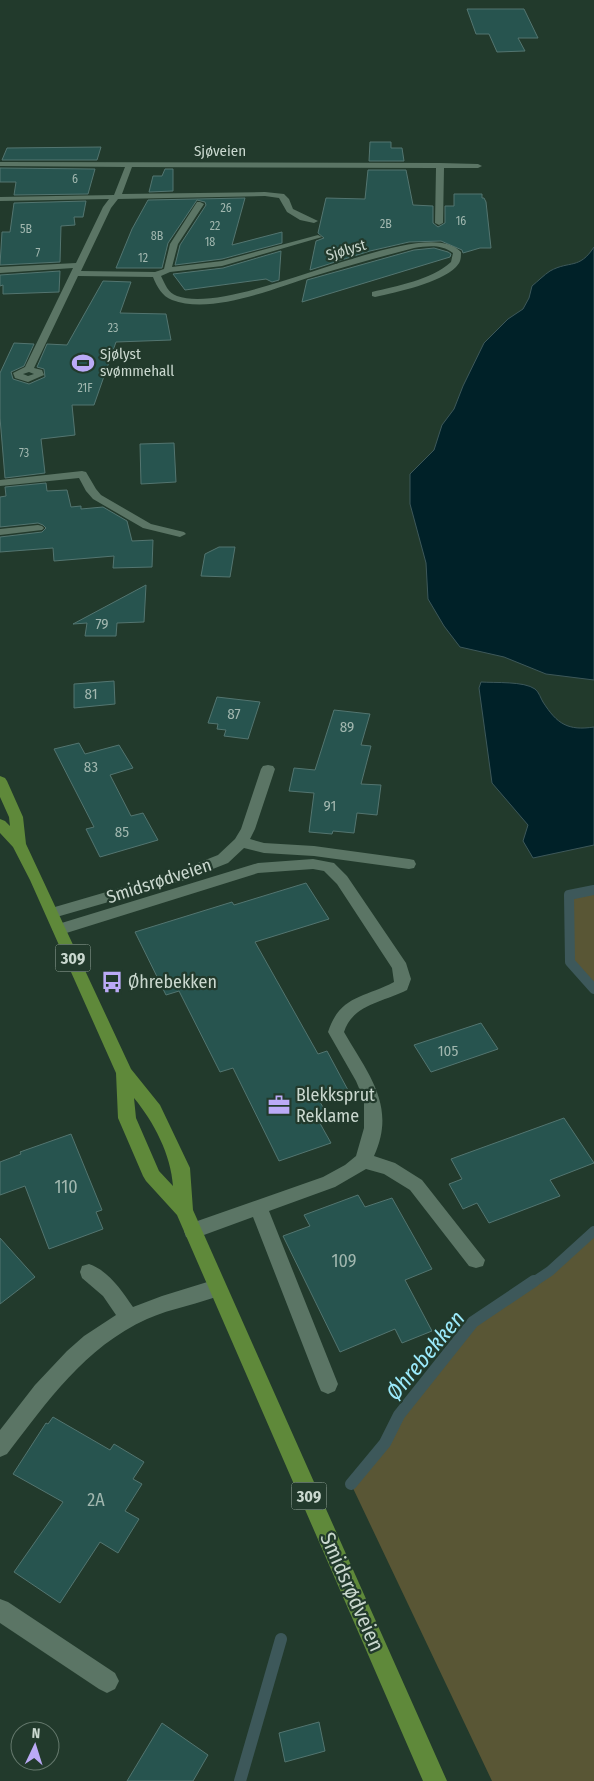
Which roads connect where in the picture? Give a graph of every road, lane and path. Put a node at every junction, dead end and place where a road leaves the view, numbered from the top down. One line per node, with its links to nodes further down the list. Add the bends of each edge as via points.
1 (0, 164): 2 (street, Sjøveien)
2 (129, 165): 3 (street, Sjøveien); 5 (street)
3 (440, 165): 4 (street, Sjøveien); 9 (street)
4 (478, 166)
5 (118, 195): 6 (street); 8 (street, via 276,194 285,199 290,210); 11 (street, via 107,207)
6 (0, 199)
7 (200, 204): 13 (street, via 176,242 168,259)
8 (314, 222)
9 (439, 223)
10 (318, 237): 13 (street, Sjølyst, via 222,263)
11 (78, 269): 12 (street, Sjølyst); 14 (street, Sjølyst); 16 (street)
12 (0, 270)
13 (168, 270): 14 (street, Sjølyst)
14 (156, 275): 15 (street, Sjølyst, via 162,289 170,296 191,300 215,299 414,246 436,244 457,252 456,260 448,270)
15 (375, 294)
16 (29, 369)
17 (0, 483): 20 (street, via 82,474 97,497 147,526)
18 (38, 528): 19 (street)
19 (0, 532)
20 (180, 534)
21 (268, 769): 24 (street, Smidsrødveien)
22 (0, 781): 25 (main road, Smidsrødveien / 309, via 16,817)
23 (0, 824): 25 (main road, Smidsrødveien / 309)
24 (241, 842): 26 (street, via 264,848 314,851); 27 (street, Smidsrødveien, via 223,859)
25 (19, 844): 27 (main road, Smidsrødveien / 309)
26 (409, 864)
27 (53, 913): 28 (main road, Smidsrødveien / 309)
28 (60, 929): 29 (main road, Smidsrødveien / 309); 30 (street, via 258,868 294,864 329,867 342,880 400,967 403,979 400,986 391,992 351,1006 338,1021 336,1032 371,1095 374,1108 373,1132)
29 (124, 1073): 32 (main road, Smidsrødveien / 309, via 154,1110 181,1168); 32 (main road, Smidsrødveien / 309, via 127,1118 148,1167 152,1176)
30 (362, 1161): 31 (street, via 350,1172 329,1182); 34 (street, via 389,1168 416,1185)
31 (258, 1209): 33 (street); 38 (street)
32 (184, 1210): 33 (main road, Smidsrødveien / 309)
33 (193, 1232): 36 (main road, Smidsrødveien / 309)
34 (476, 1260)
35 (89, 1272): 37 (street, via 110,1290)
36 (217, 1288): 37 (street); 42 (main road, Smidsrødveien / 309)
37 (129, 1318): 39 (street, via 96,1339 57,1374)
38 (328, 1384)
39 (0, 1447)
40 (0, 1610): 41 (street)
41 (107, 1681)
42 (436, 1781)

